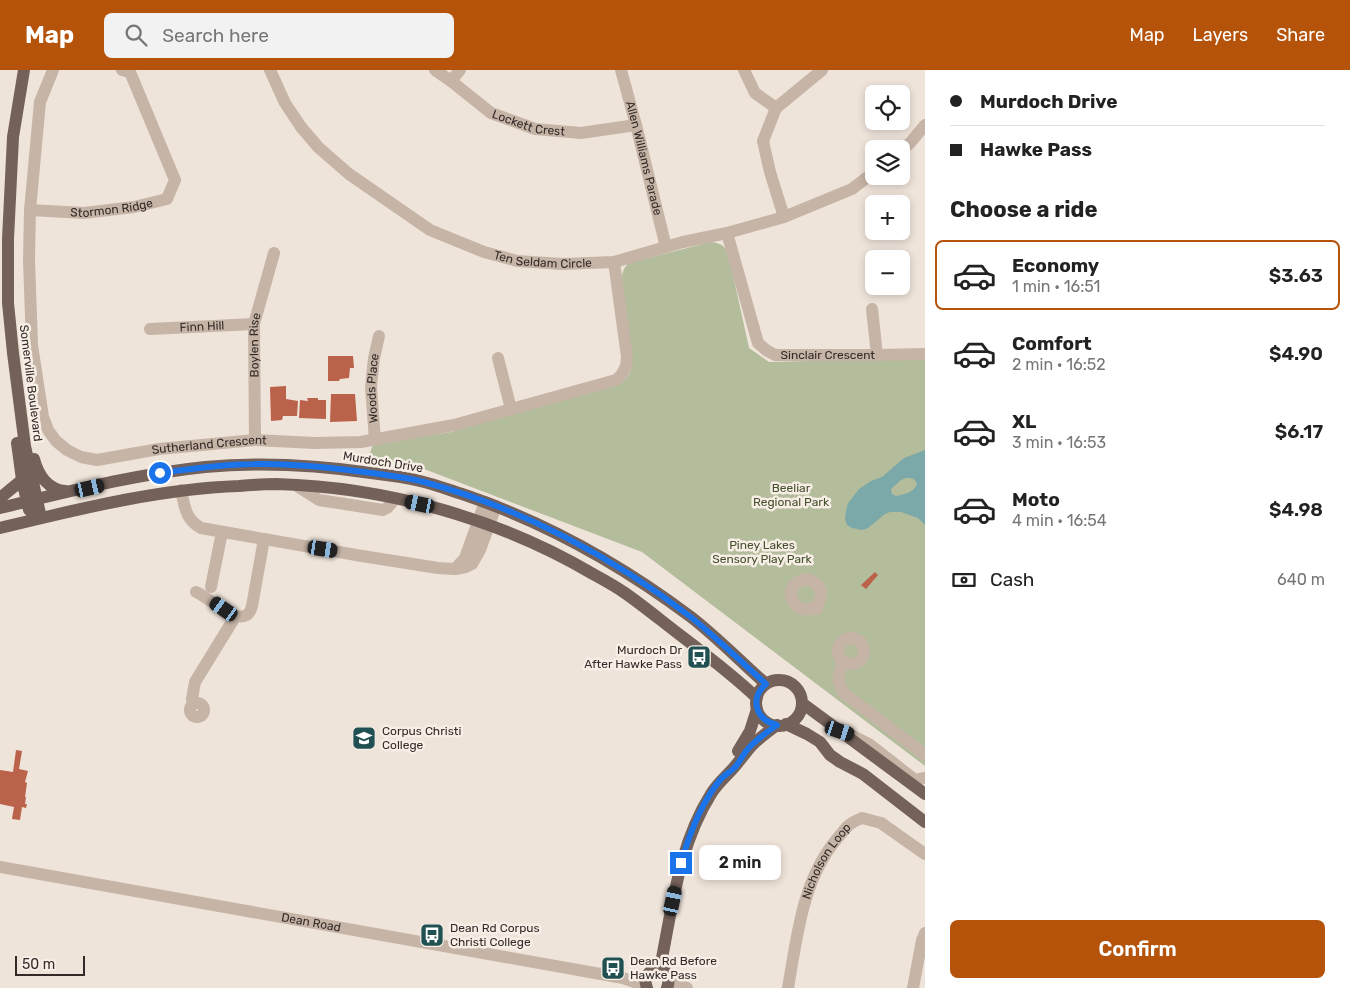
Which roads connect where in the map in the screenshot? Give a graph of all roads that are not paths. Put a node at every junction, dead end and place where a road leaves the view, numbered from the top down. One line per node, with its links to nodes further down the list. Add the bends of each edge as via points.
1 (16, 70): 20 (main road, Somerville Boulevard, via 5,152)
2 (24, 70): 20 (main road, Somerville Boulevard, via 13,137)
3 (53, 70): 17 (street, Sutherland Crescent, via 40,102)
4 (122, 70): 17 (street, Stormon Ridge, via 130,72 175,180 167,200 84,214)
5 (270, 70): 23 (street, Ten Seldam Circle, via 285,103 318,146 349,174 430,230 484,252 517,261 562,264)
6 (435, 70): 11 (street, Lockett Crest)
7 (460, 70): 11 (street)
8 (621, 70): 13 (street, Allen Williams Parade)
9 (744, 70): 12 (street, via 755,93)
10 (822, 70): 12 (street)
11 (451, 81): 13 (street, Lockett Crest, via 491,112 535,129 581,133)
12 (776, 108): 18 (street, via 763,141)
13 (636, 124): 21 (street, Allen Williams Parade)
14 (925, 125): 15 (street)
15 (910, 143)
16 (865, 179): 18 (street, Ten Seldam Circle, via 852,189)
17 (30, 210): 33 (street, Sutherland Crescent, via 32,344 43,418 56,441 81,457 98,460 160,449)
18 (784, 217): 19 (street, Ten Seldam Circle)
19 (727, 233): 21 (street, Ten Seldam Circle); 29 (street, Sinclair Crescent, via 758,343 766,350 775,354)
20 (3, 245): 32 (main road, Somerville Boulevard); 35 (main road, Somerville Boulevard, via 5,354)
21 (666, 247): 23 (street, Ten Seldam Circle)
22 (274, 253): 25 (street, Boylen Rise)
23 (614, 262): 31 (street, Sutherland Crescent, via 627,357 623,374 616,380)
24 (872, 309): 29 (street)
25 (254, 324): 26 (street, Finn Hill); 33 (street, Boylen Rise)
26 (150, 329)
27 (379, 336): 34 (street, Woods Place, via 371,388)
28 (925, 354): 29 (street, Sinclair Crescent)
29 (877, 355)
30 (498, 358): 31 (street)
31 (511, 409): 34 (street, Sutherland Crescent, via 454,425)
32 (22, 421): 37 (main road, via 36,467 45,482 59,491); 39 (main road, Somerville Boulevard)
33 (255, 440): 34 (street, Sutherland Crescent, via 345,443)
34 (375, 440)
35 (22, 480): 38 (main road); 39 (main road, Somerville Boulevard)
36 (181, 490): 42 (main road); 43 (main road, via 275,484 340,489 435,507); 45 (street, via 193,524)
37 (74, 491): 39 (main road, Murdoch Drive); 40 (main road, Murdoch Drive, via 204,467 284,464 342,468 412,479)
38 (0, 498)
39 (32, 500): 41 (main road, Murdoch Drive); 42 (main road, Somerville Boulevard)
40 (491, 504): 43 (street); 51 (main road, Murdoch Drive, via 592,551 645,585 704,628)
41 (0, 508)
42 (36, 519): 44 (main road)
43 (484, 524): 46 (street, via 480,550 472,564 455,569); 54 (main road, via 537,544 624,592 738,680)
44 (0, 528)
45 (222, 532): 46 (street); 47 (street)
46 (264, 539): 49 (street, via 250,613 242,618)
47 (211, 587)
48 (196, 592): 49 (street)
49 (235, 617): 53 (street, via 195,682)
50 (843, 662): 57 (street, via 838,684 844,693)
51 (766, 684): 52 (main road, via 778,680 790,682 799,691); 54 (main road, via 759,691)
52 (802, 703): 55 (main road, via 795,718); 56 (main road)
53 (193, 704)
54 (757, 704): 55 (main road, via 765,720); 59 (main road, via 750,731)
55 (781, 725): 59 (main road, via 757,740); 61 (main road, via 820,742 830,756 863,774)
56 (840, 731): 58 (street, via 869,744 915,780); 60 (main road)
57 (925, 755)
58 (925, 778)
59 (722, 779): 66 (main road, via 699,816 685,851)
60 (923, 793): 61 (main road)
61 (908, 808): 62 (main road)
62 (925, 822)
63 (925, 854): 70 (street, Nicholson Loop, via 881,823 862,818 850,823 826,852 811,884 802,913)
64 (0, 867): 67 (street, Dean Road)
65 (925, 932): 71 (street)
66 (662, 958): 67 (main road); 68 (main road)
67 (648, 980): 68 (main road, via 659,970)
68 (667, 980): 69 (street)
69 (687, 988)
70 (788, 988)
71 (913, 988)

